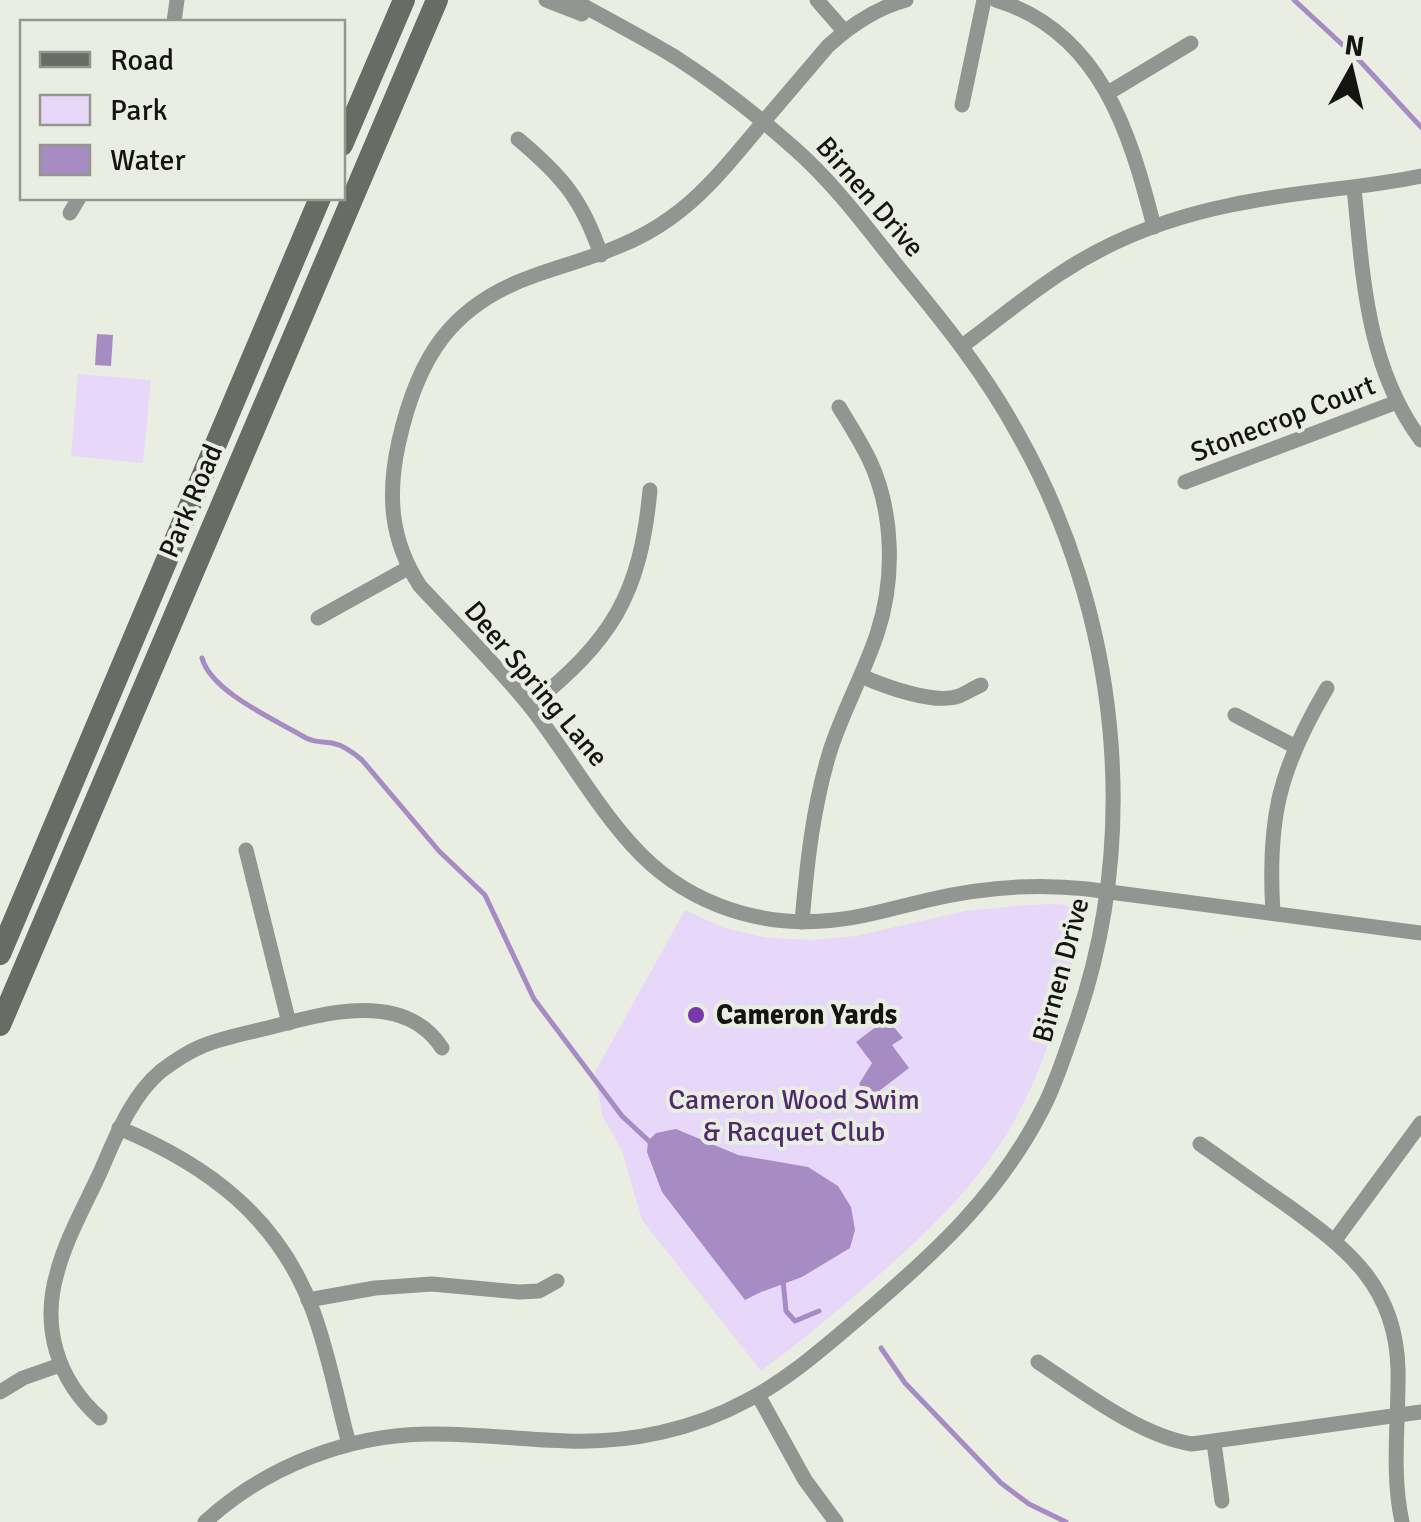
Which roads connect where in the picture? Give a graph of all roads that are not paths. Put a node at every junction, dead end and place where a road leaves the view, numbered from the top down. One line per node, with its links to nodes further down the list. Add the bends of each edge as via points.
1 (404, 0): 15 (main road)
2 (438, 0): 45 (main road, Park Road)
3 (546, 0): 9 (street, Birnen Drive)
4 (573, 0): 9 (street, Birnen Drive)
5 (817, 0): 10 (street)
6 (906, 0): 10 (street, Deer Spring Lane)
7 (984, 0): 13 (street)
8 (996, 0): 12 (street, via 1066,39)
9 (628, 31): 14 (street, Birnen Drive)
10 (844, 31): 14 (street, Deer Spring Lane)
11 (1191, 44): 12 (street)
12 (1108, 93): 22 (street)
13 (962, 105)
14 (763, 122): 23 (street, Deer Spring Lane, via 690,204); 24 (street, Birnen Drive, via 832,189)
15 (345, 138)
16 (518, 138): 23 (street, via 571,190)
17 (1421, 176): 18 (street)
18 (1354, 188): 22 (street, via 1231,205); 25 (street, via 1369,318)
19 (77, 200): 21 (street)
20 (319, 200): 43 (main road, Park Road)
21 (70, 214)
22 (1154, 227): 24 (street, via 1061,273)
23 (601, 254): 30 (street, Deer Spring Lane, via 480,302 448,330 423,367 392,474 392,514)
24 (962, 346): 39 (street, Birnen Drive, via 1047,490 1085,592 1111,740)
25 (1398, 402): 27 (street); 28 (street, Stonecrop Court)
26 (839, 408): 32 (street, via 872,464 888,529 883,612)
27 (1421, 440)
28 (1186, 482)
29 (650, 490): 35 (street, via 640,557 612,622 596,647)
30 (408, 568): 31 (street); 35 (street, Deer Spring Lane)
31 (318, 618)
32 (861, 676): 33 (street, via 936,696 957,697); 41 (street, via 817,802)
33 (981, 685)
34 (1327, 688): 37 (street)
35 (530, 706): 41 (street, Deer Spring Lane, via 624,836 656,868 729,911)
36 (1234, 715): 37 (street)
37 (1296, 747): 40 (street, via 1276,807)
38 (246, 850): 44 (street)
39 (1107, 892): 40 (street, Deer Spring Lane); 41 (street, Deer Spring Lane, via 1004,888 856,918); 56 (street, Birnen Drive, via 1079,1015 1025,1142 928,1259)
40 (1273, 912): 42 (street, Deer Spring Lane)
41 (802, 922)
42 (1421, 933)
43 (0, 954)
44 (289, 1023): 46 (street, via 352,1011 393,1013 424,1028); 48 (street, via 190,1052 158,1074)
45 (0, 1024)
46 (442, 1048)
47 (1421, 1123): 50 (street)
48 (120, 1128): 52 (street, via 192,1163 235,1196 283,1252); 54 (street, via 57,1274 52,1330)
49 (1200, 1144): 50 (street)
50 (1335, 1240): 58 (street, via 1372,1282 1390,1319)
51 (557, 1281): 52 (street, via 539,1291 432,1284)
52 (308, 1300): 61 (street)
53 (1038, 1362): 60 (street, via 1157,1435)
54 (60, 1365): 55 (street); 59 (street, via 75,1394)
55 (0, 1392)
56 (758, 1395): 61 (street, Birnen Drive, via 704,1420 632,1438 570,1442 424,1434); 64 (street)
57 (1421, 1412): 58 (street)
58 (1397, 1416): 60 (street); 65 (street)
59 (100, 1418)
60 (1214, 1443): 62 (street)
61 (349, 1444): 63 (street, Birnen Drive, via 265,1478)
62 (1222, 1500)
63 (205, 1522)
64 (836, 1522)
65 (1402, 1522)

